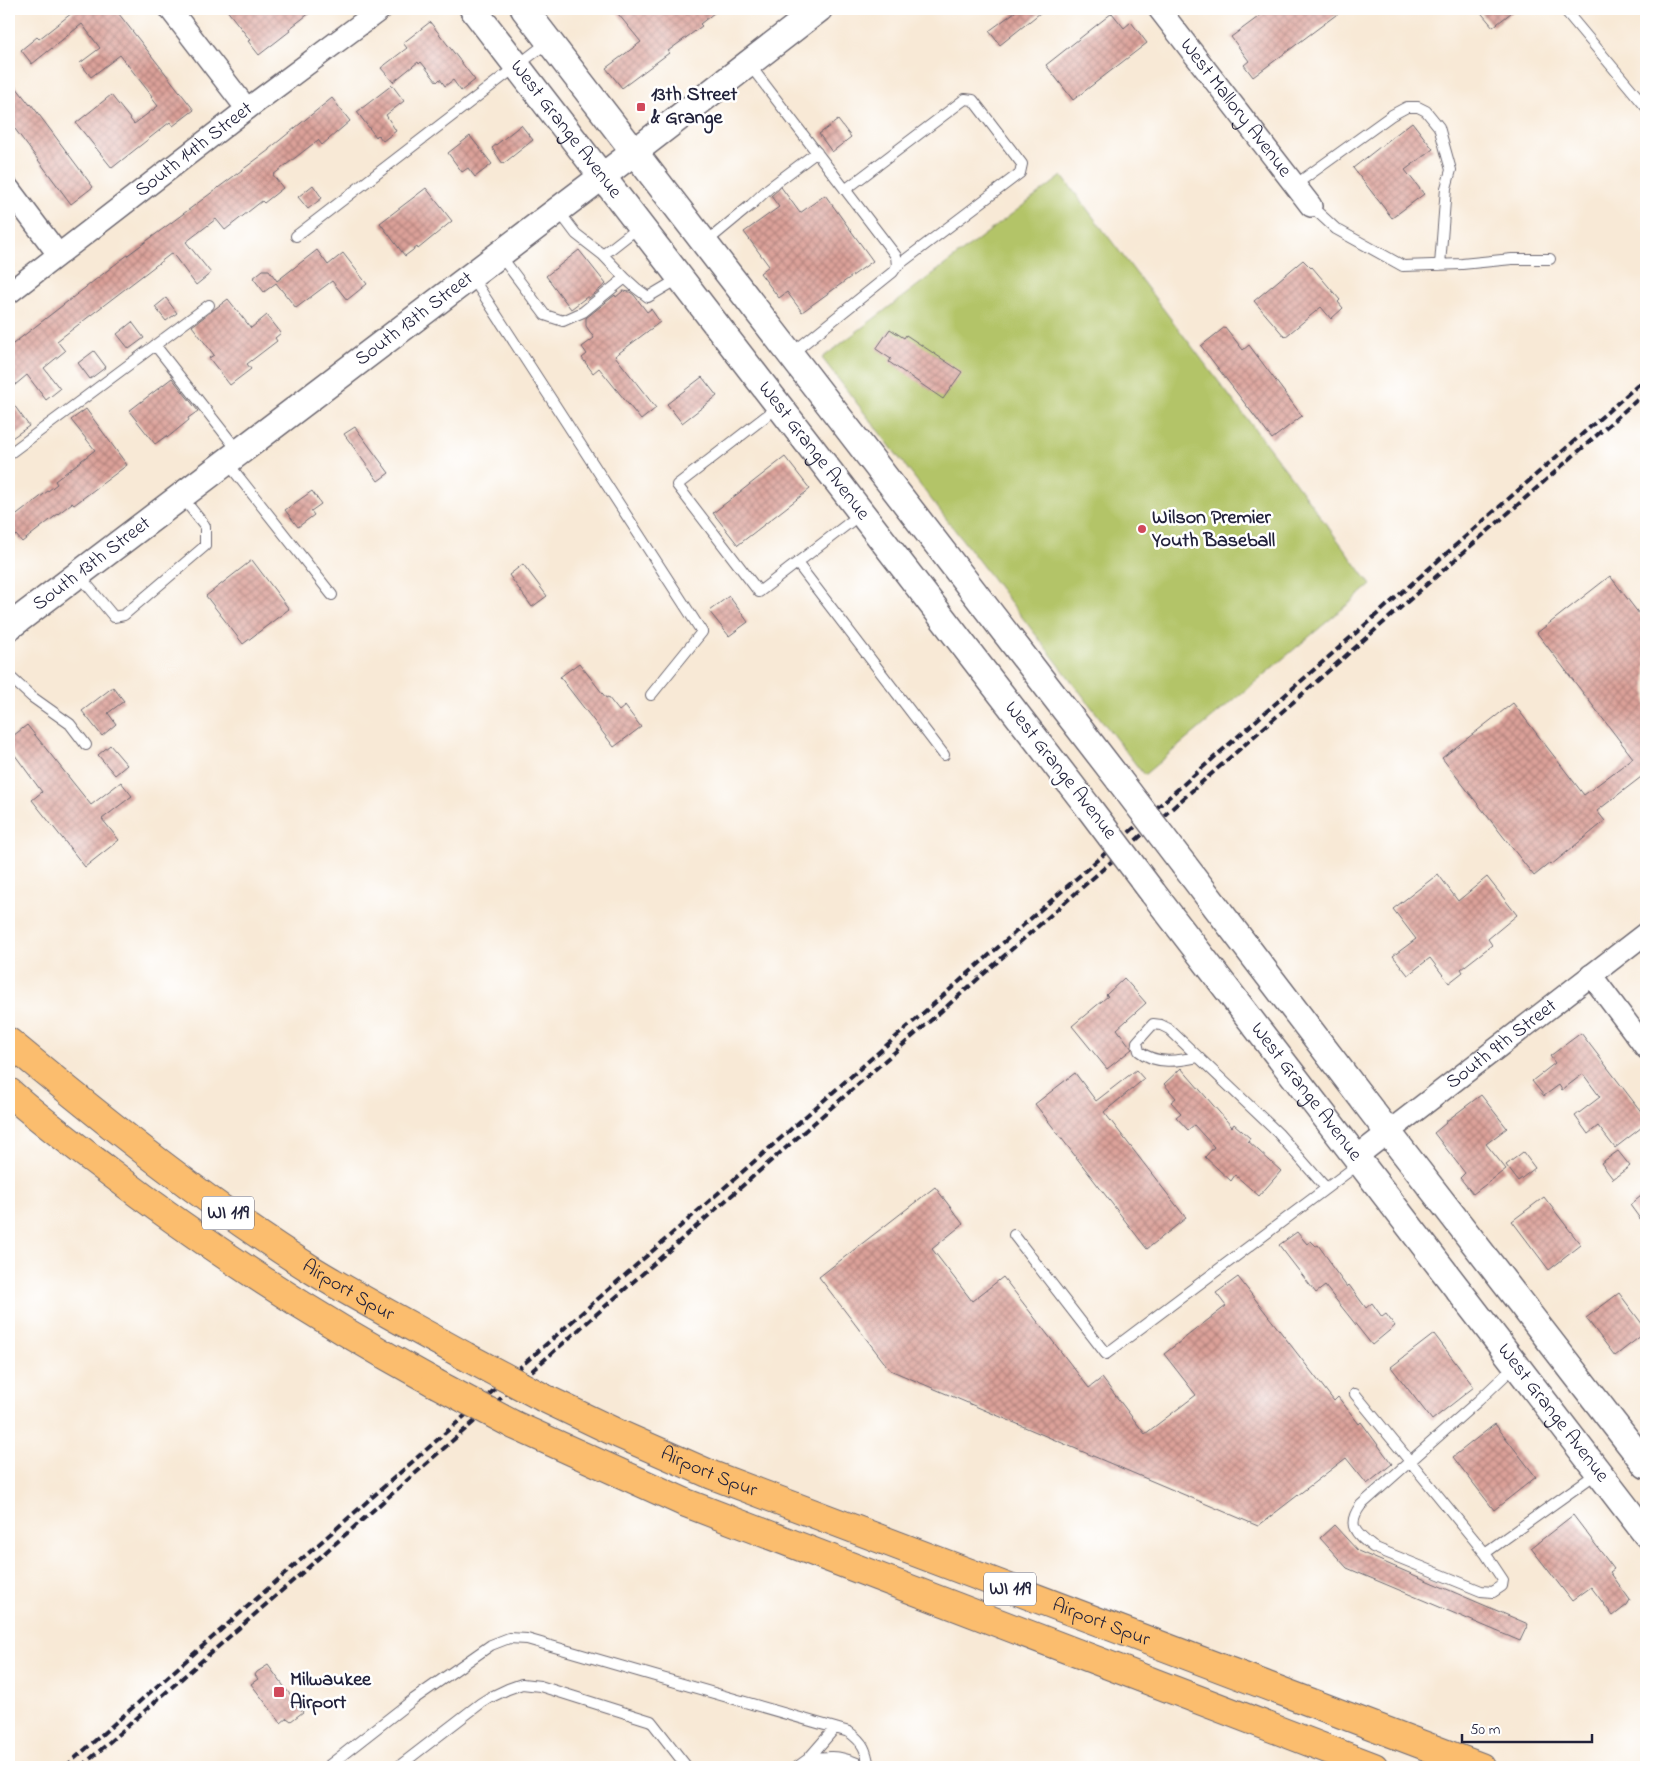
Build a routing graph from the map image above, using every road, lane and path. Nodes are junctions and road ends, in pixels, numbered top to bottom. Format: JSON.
{"nodes":[{"id":1,"x":170,"y":9,"type":"edge"},
{"id":2,"x":382,"y":9,"type":"edge"},
{"id":3,"x":473,"y":9,"type":"edge"},
{"id":4,"x":524,"y":9,"type":"edge"},
{"id":5,"x":819,"y":9,"type":"edge"},
{"id":6,"x":1159,"y":9,"type":"edge"},
{"id":7,"x":1564,"y":9,"type":"edge"},
{"id":8,"x":549,"y":42,"type":"junction"},
{"id":9,"x":749,"y":63,"type":"junction"},
{"id":10,"x":517,"y":65,"type":"junction"},
{"id":11,"x":1646,"y":106,"type":"edge"},
{"id":12,"x":246,"y":109,"type":"junction"},
{"id":13,"x":816,"y":152,"type":"junction"},
{"id":14,"x":633,"y":153,"type":"junction"},
{"id":15,"x":602,"y":176,"type":"junction"},
{"id":16,"x":1295,"y":185,"type":"junction"},
{"id":17,"x":9,"y":189,"type":"edge"},
{"id":18,"x":845,"y":190,"type":"junction"},
{"id":19,"x":1312,"y":206,"type":"joint"},
{"id":20,"x":558,"y":210,"type":"junction"},
{"id":21,"x":640,"y":225,"type":"junction"},
{"id":22,"x":296,"y":236,"type":"dead end"},
{"id":23,"x":704,"y":244,"type":"junction"},
{"id":24,"x":58,"y":254,"type":"junction"},
{"id":25,"x":499,"y":255,"type":"junction"},
{"id":26,"x":603,"y":255,"type":"junction"},
{"id":27,"x":1550,"y":259,"type":"dead end"},
{"id":28,"x":1440,"y":265,"type":"junction"},
{"id":29,"x":897,"y":266,"type":"junction"},
{"id":30,"x":471,"y":276,"type":"junction"},
{"id":31,"x":680,"y":277,"type":"junction"},
{"id":32,"x":625,"y":278,"type":"junction"},
{"id":33,"x":732,"y":280,"type":"junction"},
{"id":34,"x":9,"y":293,"type":"edge"},
{"id":35,"x":209,"y":304,"type":"dead end"},
{"id":36,"x":701,"y":304,"type":"junction"},
{"id":37,"x":155,"y":345,"type":"junction"},
{"id":38,"x":791,"y":354,"type":"junction"},
{"id":39,"x":779,"y":406,"type":"junction"},
{"id":40,"x":9,"y":454,"type":"edge"},
{"id":41,"x":233,"y":457,"type":"junction"},
{"id":42,"x":894,"y":489,"type":"junction"},
{"id":43,"x":181,"y":496,"type":"junction"},
{"id":44,"x":862,"y":513,"type":"junction"},
{"id":45,"x":797,"y":563,"type":"junction"},
{"id":46,"x":79,"y":574,"type":"junction"},
{"id":47,"x":332,"y":595,"type":"dead end"},
{"id":48,"x":9,"y":627,"type":"edge"},
{"id":49,"x":9,"y":676,"type":"edge"},
{"id":50,"x":651,"y":695,"type":"dead end"},
{"id":51,"x":86,"y":745,"type":"dead end"},
{"id":52,"x":944,"y":755,"type":"dead end"},
{"id":53,"x":1646,"y":933,"type":"edge"},
{"id":54,"x":1591,"y":975,"type":"junction"},
{"id":55,"x":9,"y":1042,"type":"edge"},
{"id":56,"x":1646,"y":1048,"type":"edge"},
{"id":57,"x":1198,"y":1057,"type":"junction"},
{"id":58,"x":9,"y":1092,"type":"edge"},
{"id":59,"x":1389,"y":1132,"type":"junction"},
{"id":60,"x":1359,"y":1160,"type":"junction"},
{"id":61,"x":1326,"y":1188,"type":"junction"},
{"id":62,"x":1014,"y":1235,"type":"dead end"},
{"id":63,"x":1516,"y":1365,"type":"junction"},
{"id":64,"x":1355,"y":1394,"type":"dead end"},
{"id":65,"x":1601,"y":1406,"type":"junction"},
{"id":66,"x":1567,"y":1432,"type":"junction"},
{"id":67,"x":1411,"y":1460,"type":"junction"},
{"id":68,"x":1646,"y":1465,"type":"edge"},
{"id":69,"x":1598,"y":1472,"type":"junction"},
{"id":70,"x":1646,"y":1534,"type":"edge"},
{"id":71,"x":1485,"y":1554,"type":"junction"},
{"id":72,"x":835,"y":1728,"type":"junction"},
{"id":73,"x":808,"y":1759,"type":"junction"},
{"id":74,"x":327,"y":1767,"type":"edge"},
{"id":75,"x":398,"y":1767,"type":"edge"},
{"id":76,"x":687,"y":1767,"type":"edge"},
{"id":77,"x":797,"y":1767,"type":"edge"},
{"id":78,"x":868,"y":1767,"type":"edge"},
{"id":79,"x":1374,"y":1767,"type":"edge"},
{"id":80,"x":1482,"y":1767,"type":"edge"}],
"edges":[{"from":1,"to":12,"type":"street"},
{"from":2,"to":12,"type":"street","name":"South 14th Street"},
{"from":3,"to":10,"type":"street","name":"West Grange Avenue"},
{"from":4,"to":8,"type":"street","name":"West Grange Avenue"},
{"from":5,"to":9,"type":"street","name":"South 13th Street"},
{"from":6,"to":16,"type":"street","name":"West Mallory Avenue"},
{"from":7,"to":11,"type":"lane"},
{"from":8,"to":10,"type":"lane"},
{"from":8,"to":14,"type":"street","name":"West Grange Avenue"},
{"from":9,"to":13,"type":"lane"},
{"from":9,"to":14,"type":"street","name":"South 13th Street"},
{"from":10,"to":15,"type":"street","name":"West Grange Avenue"},
{"from":10,"to":22,"type":"lane"},
{"from":12,"to":24,"type":"street","name":"South 14th Street"},
{"from":13,"to":18,"type":"lane"},
{"from":13,"to":23,"type":"lane"},
{"from":14,"to":15,"type":"street","name":"South 13th Street"},
{"from":14,"to":23,"type":"street","name":"West Grange Avenue"},
{"from":15,"to":20,"type":"street","name":"South 13th Street"},
{"from":15,"to":21,"type":"street","name":"West Grange Avenue"},
{"from":16,"to":19,"type":"street","name":"West Mallory Avenue"},
{"from":16,"to":28,"type":"lane"},
{"from":17,"to":24,"type":"street"},
{"from":18,"to":29,"type":"lane"},
{"from":18,"to":29,"type":"lane"},
{"from":19,"to":28,"type":"lane"},
{"from":20,"to":25,"type":"street","name":"South 13th Street"},
{"from":20,"to":26,"type":"lane"},
{"from":21,"to":26,"type":"lane"},
{"from":21,"to":31,"type":"street","name":"West Grange Avenue"},
{"from":23,"to":33,"type":"street","name":"West Grange Avenue"},
{"from":24,"to":34,"type":"street","name":"South 14th Street"},
{"from":25,"to":30,"type":"street","name":"South 13th Street"},
{"from":25,"to":32,"type":"lane"},
{"from":26,"to":32,"type":"lane"},
{"from":27,"to":28,"type":"lane"},
{"from":29,"to":38,"type":"lane"},
{"from":30,"to":41,"type":"street","name":"South 13th Street"},
{"from":30,"to":50,"type":"lane"},
{"from":31,"to":32,"type":"lane"},
{"from":31,"to":36,"type":"street","name":"West Grange Avenue"},
{"from":33,"to":36,"type":"street"},
{"from":33,"to":38,"type":"street","name":"West Grange Avenue"},
{"from":35,"to":37,"type":"lane"},
{"from":36,"to":39,"type":"street","name":"West Grange Avenue"},
{"from":37,"to":40,"type":"lane"},
{"from":37,"to":41,"type":"lane"},
{"from":38,"to":42,"type":"street","name":"West Grange Avenue"},
{"from":39,"to":44,"type":"street","name":"West Grange Avenue"},
{"from":39,"to":45,"type":"lane"},
{"from":41,"to":43,"type":"street","name":"South 13th Street"},
{"from":41,"to":47,"type":"lane"},
{"from":42,"to":44,"type":"street"},
{"from":42,"to":59,"type":"street","name":"West Grange Avenue","bridge":true},
{"from":43,"to":46,"type":"street","name":"South 13th Street"},
{"from":43,"to":46,"type":"lane"},
{"from":44,"to":45,"type":"lane"},
{"from":44,"to":60,"type":"street","name":"West Grange Avenue","bridge":true},
{"from":45,"to":52,"type":"lane"},
{"from":46,"to":48,"type":"street","name":"South 13th Street"},
{"from":49,"to":51,"type":"lane"},
{"from":53,"to":54,"type":"street","name":"South 9th Street"},
{"from":54,"to":56,"type":"street"},
{"from":54,"to":59,"type":"street","name":"South 9th Street"},
{"from":55,"to":80,"type":"highway","name":"Airport Spur","number":"WI 119","bridge":true},
{"from":57,"to":57,"type":"lane"},
{"from":57,"to":61,"type":"lane"},
{"from":58,"to":79,"type":"highway","name":"Airport Spur","number":"WI 119","bridge":true},
{"from":59,"to":60,"type":"street","name":"South 9th Street"},
{"from":59,"to":65,"type":"street","name":"West Grange Avenue"},
{"from":60,"to":61,"type":"lane"},
{"from":60,"to":63,"type":"street","name":"West Grange Avenue"},
{"from":61,"to":62,"type":"lane"},
{"from":63,"to":66,"type":"street","name":"West Grange Avenue"},
{"from":63,"to":67,"type":"lane"},
{"from":64,"to":67,"type":"lane"},
{"from":65,"to":66,"type":"street"},
{"from":65,"to":68,"type":"street","name":"West Grange Avenue"},
{"from":66,"to":69,"type":"street","name":"West Grange Avenue"},
{"from":67,"to":71,"type":"lane"},
{"from":67,"to":71,"type":"lane"},
{"from":69,"to":70,"type":"street","name":"West Grange Avenue"},
{"from":69,"to":71,"type":"lane"},
{"from":72,"to":73,"type":"lane"},
{"from":72,"to":74,"type":"lane"},
{"from":72,"to":78,"type":"lane"},
{"from":73,"to":77,"type":"lane"},
{"from":73,"to":78,"type":"lane"},
{"from":75,"to":76,"type":"lane"}]}
